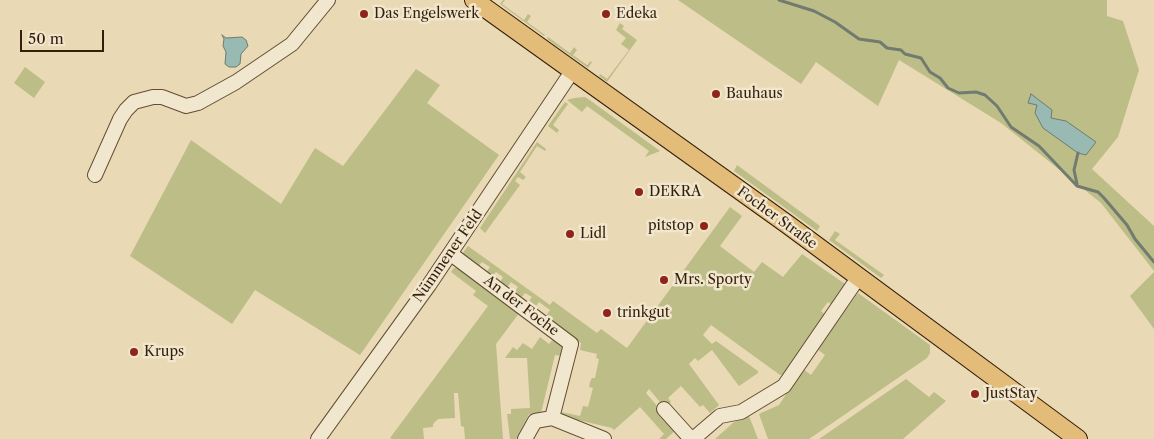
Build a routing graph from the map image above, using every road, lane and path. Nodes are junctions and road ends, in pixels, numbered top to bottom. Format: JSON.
{"nodes":[{"id":1,"x":328,"y":0,"type":"edge"},
{"id":2,"x":474,"y":0,"type":"edge"},
{"id":3,"x":574,"y":70,"type":"junction"},
{"id":4,"x":95,"y":175,"type":"dead end"},
{"id":5,"x":451,"y":254,"type":"junction"},
{"id":6,"x":858,"y":278,"type":"junction"},
{"id":7,"x":664,"y":409,"type":"dead end"},
{"id":8,"x":552,"y":418,"type":"junction"},
{"id":9,"x":318,"y":439,"type":"edge"},
{"id":10,"x":525,"y":439,"type":"edge"},
{"id":11,"x":604,"y":439,"type":"edge"},
{"id":12,"x":692,"y":439,"type":"edge"},
{"id":13,"x":1078,"y":439,"type":"edge"}],
"edges":[{"from":1,"to":4,"type":"street"},
{"from":2,"to":3,"type":"main road","name":"Focher Straße"},
{"from":3,"to":5,"type":"street","name":"Nümmener Feld"},
{"from":3,"to":6,"type":"main road","name":"Focher Straße"},
{"from":5,"to":8,"type":"street","name":"An der Foche"},
{"from":5,"to":9,"type":"street","name":"Nümmener Feld"},
{"from":6,"to":12,"type":"street"},
{"from":6,"to":13,"type":"main road","name":"Focher Straße"},
{"from":7,"to":12,"type":"street"},
{"from":8,"to":10,"type":"street"},
{"from":8,"to":11,"type":"street"}]}
